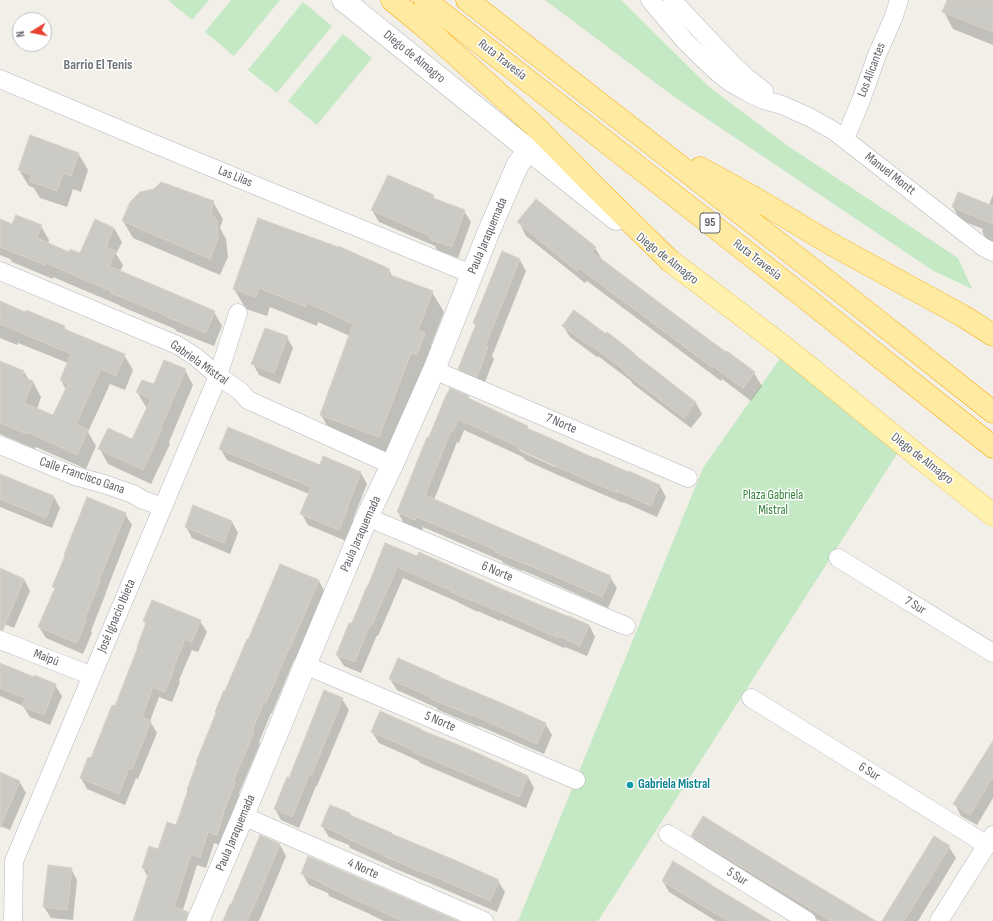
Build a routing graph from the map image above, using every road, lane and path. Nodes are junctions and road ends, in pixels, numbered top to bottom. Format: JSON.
{"nodes":[{"id":1,"x":343,"y":0,"type":"edge"},
{"id":2,"x":392,"y":0,"type":"edge"},
{"id":3,"x":425,"y":0,"type":"edge"},
{"id":4,"x":467,"y":0,"type":"edge"},
{"id":5,"x":650,"y":0,"type":"edge"},
{"id":6,"x":672,"y":0,"type":"edge"},
{"id":7,"x":899,"y":0,"type":"edge"},
{"id":8,"x":0,"y":79,"type":"edge"},
{"id":9,"x":782,"y":105,"type":"junction"},
{"id":10,"x":845,"y":139,"type":"junction"},
{"id":11,"x":648,"y":141,"type":"junction"},
{"id":12,"x":529,"y":150,"type":"junction"},
{"id":13,"x":993,"y":252,"type":"edge"},
{"id":14,"x":669,"y":260,"type":"junction"},
{"id":15,"x":0,"y":271,"type":"edge"},
{"id":16,"x":471,"y":274,"type":"junction"},
{"id":17,"x":238,"y":313,"type":"dead end"},
{"id":18,"x":993,"y":335,"type":"edge"},
{"id":19,"x":434,"y":370,"type":"junction"},
{"id":20,"x":218,"y":376,"type":"junction"},
{"id":21,"x":993,"y":412,"type":"edge"},
{"id":22,"x":0,"y":446,"type":"edge"},
{"id":23,"x":993,"y":447,"type":"edge"},
{"id":24,"x":392,"y":465,"type":"junction"},
{"id":25,"x":688,"y":478,"type":"dead end"},
{"id":26,"x":163,"y":507,"type":"junction"},
{"id":27,"x":993,"y":516,"type":"edge"},
{"id":28,"x":368,"y":517,"type":"junction"},
{"id":29,"x":838,"y":558,"type":"dead end"},
{"id":30,"x":626,"y":626,"type":"dead end"},
{"id":31,"x":0,"y":640,"type":"edge"},
{"id":32,"x":993,"y":653,"type":"edge"},
{"id":33,"x":305,"y":665,"type":"junction"},
{"id":34,"x":92,"y":676,"type":"junction"},
{"id":35,"x":751,"y":698,"type":"dead end"},
{"id":36,"x":576,"y":780,"type":"dead end"},
{"id":37,"x":243,"y":816,"type":"junction"},
{"id":38,"x":668,"y":834,"type":"dead end"},
{"id":39,"x":990,"y":840,"type":"edge"},
{"id":40,"x":7,"y":858,"type":"edge"},
{"id":41,"x":14,"y":921,"type":"edge"},
{"id":42,"x":198,"y":921,"type":"edge"},
{"id":43,"x":484,"y":921,"type":"edge"},
{"id":44,"x":807,"y":921,"type":"edge"},
{"id":45,"x":939,"y":921,"type":"edge"}],
"edges":[{"from":1,"to":12,"type":"street","name":"Diego de Almagro"},
{"from":2,"to":14,"type":"highway"},
{"from":3,"to":23,"type":"highway","name":"Ruta Travesía","number":"95"},
{"from":4,"to":11,"type":"highway","name":"Ruta Travesía","number":"95"},
{"from":5,"to":9,"type":"street","name":"Manuel Montt"},
{"from":6,"to":9,"type":"street","name":"Manuel Montt"},
{"from":7,"to":10,"type":"street","name":"Los Alicantes"},
{"from":8,"to":16,"type":"street","name":"Las Lilas"},
{"from":9,"to":10,"type":"street","name":"Manuel Montt"},
{"from":10,"to":13,"type":"street","name":"Manuel Montt"},
{"from":11,"to":18,"type":"highway"},
{"from":11,"to":21,"type":"highway","name":"Ruta Travesía","number":"95"},
{"from":12,"to":14,"type":"street","name":"Diego de Almagro"},
{"from":12,"to":16,"type":"street","name":"Paula Jaraquemada"},
{"from":14,"to":27,"type":"main road","name":"Diego de Almagro"},
{"from":15,"to":20,"type":"street","name":"Gabriela Mistral"},
{"from":16,"to":19,"type":"street","name":"Paula Jaraquemada"},
{"from":17,"to":20,"type":"street","name":"José Ignacio Ibieta"},
{"from":19,"to":24,"type":"street","name":"Paula Jaraquemada"},
{"from":19,"to":25,"type":"street","name":"7 Norte"},
{"from":20,"to":24,"type":"street","name":"Gabriela Mistral"},
{"from":20,"to":26,"type":"street","name":"José Ignacio Ibieta"},
{"from":22,"to":26,"type":"street","name":"Calle Francisco Gana"},
{"from":24,"to":28,"type":"street","name":"Paula Jaraquemada"},
{"from":26,"to":34,"type":"street","name":"José Ignacio Ibieta"},
{"from":28,"to":30,"type":"street","name":"6 Norte"},
{"from":28,"to":33,"type":"street","name":"Paula Jaraquemada"},
{"from":29,"to":32,"type":"street","name":"7 Sur"},
{"from":31,"to":34,"type":"street","name":"Maipú"},
{"from":33,"to":36,"type":"street","name":"5 Norte"},
{"from":33,"to":37,"type":"street","name":"Paula Jaraquemada"},
{"from":34,"to":40,"type":"street","name":"José Ignacio Ibieta"},
{"from":35,"to":39,"type":"street","name":"6 Sur"},
{"from":37,"to":42,"type":"street","name":"Paula Jaraquemada"},
{"from":37,"to":43,"type":"street","name":"4 Norte"},
{"from":38,"to":44,"type":"street","name":"5 Sur"},
{"from":39,"to":45,"type":"street"},
{"from":40,"to":41,"type":"street","name":"José Ignacio Ibieta"}]}
